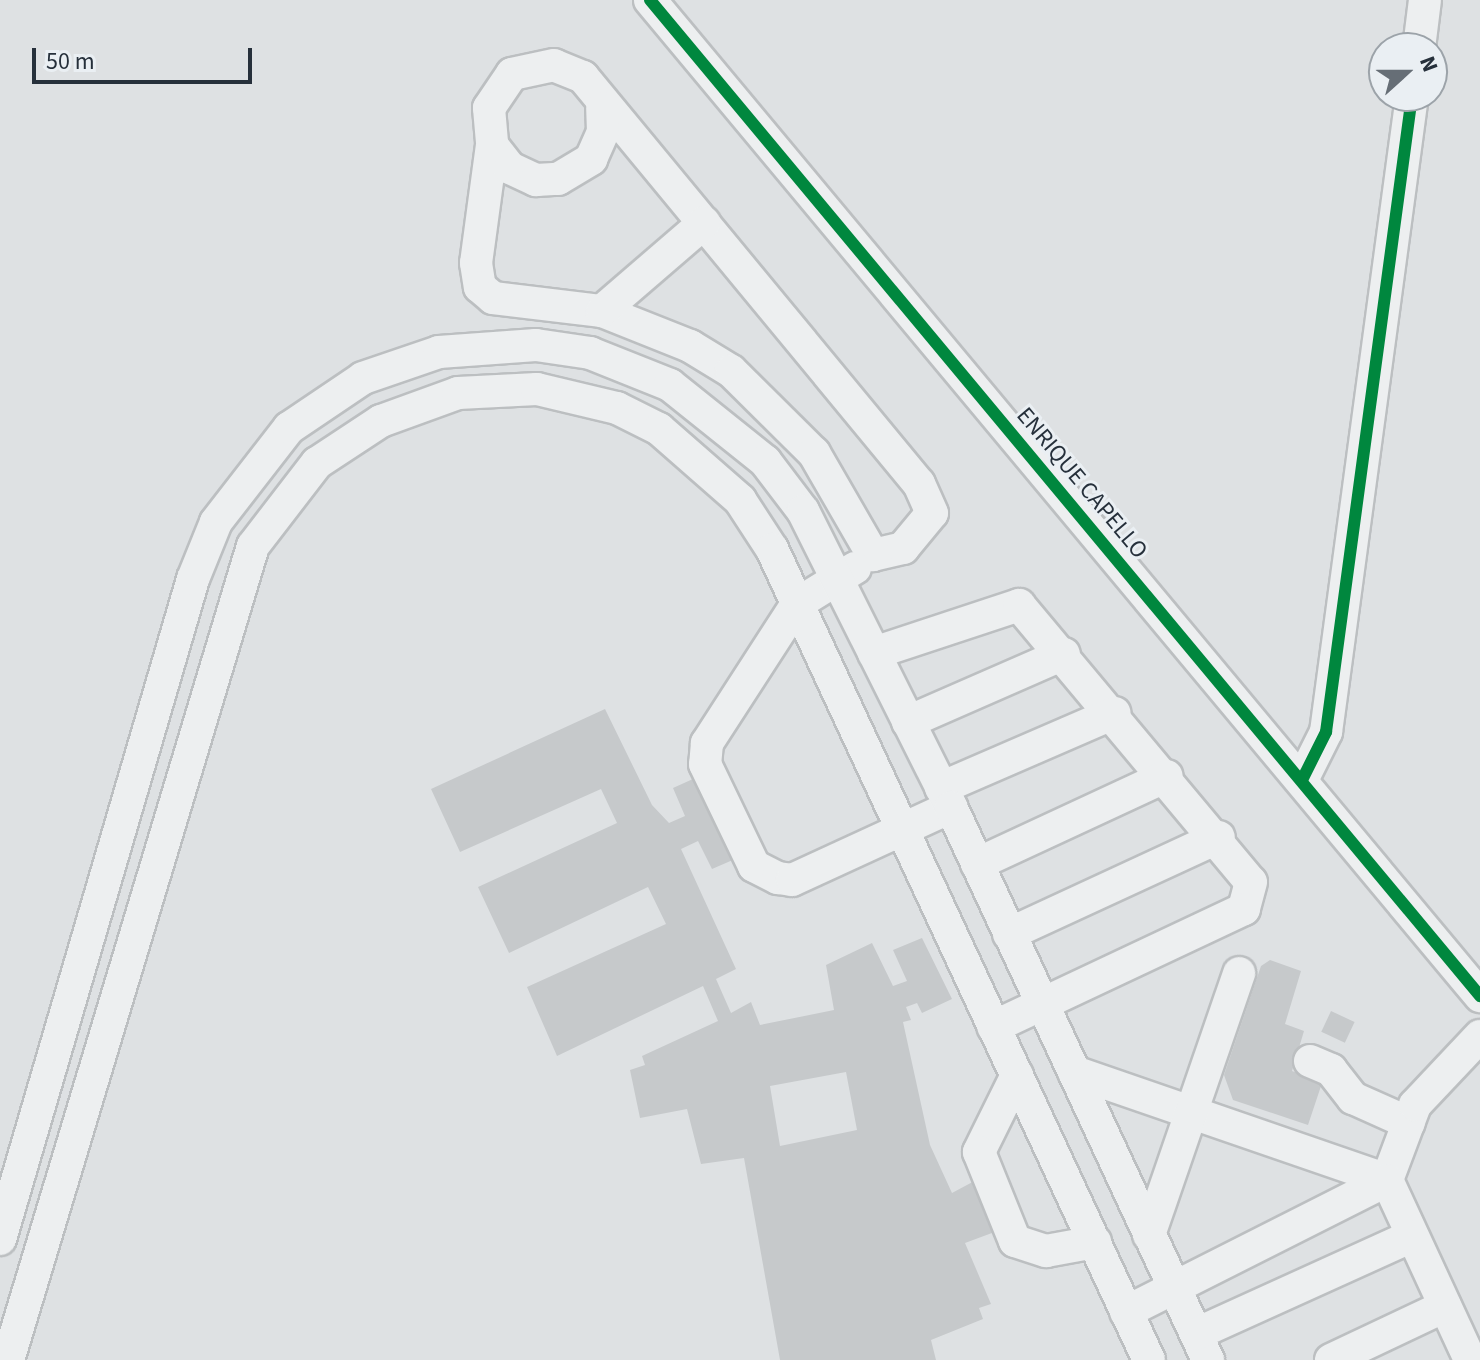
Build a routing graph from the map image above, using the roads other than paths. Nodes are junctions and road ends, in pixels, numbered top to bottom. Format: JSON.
{"nodes":[{"id":1,"x":650,"y":0,"type":"edge"},
{"id":2,"x":1425,"y":0,"type":"edge"},
{"id":3,"x":1421,"y":32,"type":"edge"},
{"id":4,"x":602,"y":108,"type":"junction"},
{"id":5,"x":1410,"y":112,"type":"edge"},
{"id":6,"x":492,"y":145,"type":"junction"},
{"id":7,"x":704,"y":223,"type":"junction"},
{"id":8,"x":602,"y":311,"type":"junction"},
{"id":9,"x":873,"y":555,"type":"junction"},
{"id":10,"x":838,"y":580,"type":"junction"},
{"id":11,"x":797,"y":604,"type":"junction"},
{"id":12,"x":874,"y":653,"type":"junction"},
{"id":13,"x":1064,"y":654,"type":"junction"},
{"id":14,"x":1114,"y":713,"type":"junction"},
{"id":15,"x":908,"y":722,"type":"junction"},
{"id":16,"x":1167,"y":776,"type":"junction"},
{"id":17,"x":1302,"y":780,"type":"junction"},
{"id":18,"x":946,"y":798,"type":"junction"},
{"id":19,"x":904,"y":832,"type":"junction"},
{"id":20,"x":1219,"y":837,"type":"junction"},
{"id":21,"x":977,"y":864,"type":"junction"},
{"id":22,"x":1009,"y":934,"type":"junction"},
{"id":23,"x":1239,"y":973,"type":"dead end"},
{"id":24,"x":1480,"y":996,"type":"edge"},
{"id":25,"x":1045,"y":1006,"type":"junction"},
{"id":26,"x":991,"y":1022,"type":"junction"},
{"id":27,"x":1480,"y":1036,"type":"edge"},
{"id":28,"x":1310,"y":1061,"type":"dead end"},
{"id":29,"x":1074,"y":1072,"type":"junction"},
{"id":30,"x":1017,"y":1075,"type":"junction"},
{"id":31,"x":1190,"y":1110,"type":"junction"},
{"id":32,"x":1409,"y":1123,"type":"junction"},
{"id":33,"x":1387,"y":1180,"type":"junction"},
{"id":34,"x":1132,"y":1197,"type":"junction"},
{"id":35,"x":1090,"y":1232,"type":"junction"},
{"id":36,"x":1149,"y":1235,"type":"junction"},
{"id":37,"x":1412,"y":1236,"type":"junction"},
{"id":38,"x":0,"y":1239,"type":"edge"},
{"id":39,"x":1172,"y":1286,"type":"junction"},
{"id":40,"x":1445,"y":1306,"type":"junction"},
{"id":41,"x":1126,"y":1312,"type":"junction"},
{"id":42,"x":1202,"y":1347,"type":"edge"},
{"id":43,"x":8,"y":1360,"type":"edge"},
{"id":44,"x":1149,"y":1360,"type":"edge"},
{"id":45,"x":1331,"y":1360,"type":"edge"},
{"id":46,"x":1470,"y":1360,"type":"edge"}],
"edges":[{"from":1,"to":17,"type":"street","name":"ENRIQUE CAPELLO"},
{"from":2,"to":3,"type":"street"},
{"from":4,"to":6,"type":"street"},
{"from":4,"to":6,"type":"street"},
{"from":4,"to":7,"type":"street"},
{"from":5,"to":17,"type":"street"},
{"from":6,"to":8,"type":"street"},
{"from":7,"to":8,"type":"street"},
{"from":7,"to":9,"type":"street"},
{"from":8,"to":9,"type":"street"},
{"from":9,"to":10,"type":"street"},
{"from":10,"to":11,"type":"street"},
{"from":10,"to":12,"type":"street"},
{"from":10,"to":38,"type":"street"},
{"from":11,"to":19,"type":"street"},
{"from":11,"to":19,"type":"street"},
{"from":11,"to":43,"type":"street"},
{"from":12,"to":13,"type":"street"},
{"from":12,"to":15,"type":"street"},
{"from":13,"to":14,"type":"street"},
{"from":13,"to":15,"type":"street"},
{"from":14,"to":16,"type":"street"},
{"from":14,"to":18,"type":"street"},
{"from":15,"to":18,"type":"street"},
{"from":16,"to":20,"type":"street"},
{"from":16,"to":21,"type":"street"},
{"from":17,"to":24,"type":"street","name":"ENRIQUE CAPELLO"},
{"from":18,"to":19,"type":"street"},
{"from":18,"to":21,"type":"street"},
{"from":19,"to":26,"type":"street"},
{"from":20,"to":22,"type":"street"},
{"from":20,"to":25,"type":"street"},
{"from":21,"to":22,"type":"street"},
{"from":22,"to":25,"type":"street"},
{"from":23,"to":31,"type":"street"},
{"from":25,"to":26,"type":"street"},
{"from":25,"to":29,"type":"street"},
{"from":26,"to":30,"type":"street"},
{"from":27,"to":32,"type":"street"},
{"from":28,"to":32,"type":"street"},
{"from":29,"to":31,"type":"street"},
{"from":29,"to":34,"type":"street"},
{"from":30,"to":35,"type":"street"},
{"from":30,"to":35,"type":"street"},
{"from":31,"to":33,"type":"street"},
{"from":31,"to":36,"type":"street"},
{"from":32,"to":33,"type":"street"},
{"from":33,"to":37,"type":"street"},
{"from":33,"to":39,"type":"street"},
{"from":34,"to":35,"type":"street"},
{"from":34,"to":36,"type":"street"},
{"from":35,"to":41,"type":"street"},
{"from":36,"to":39,"type":"street"},
{"from":37,"to":40,"type":"street"},
{"from":37,"to":42,"type":"street"},
{"from":39,"to":41,"type":"street"},
{"from":39,"to":42,"type":"street"},
{"from":40,"to":45,"type":"street"},
{"from":40,"to":46,"type":"street"},
{"from":41,"to":44,"type":"street"}]}
